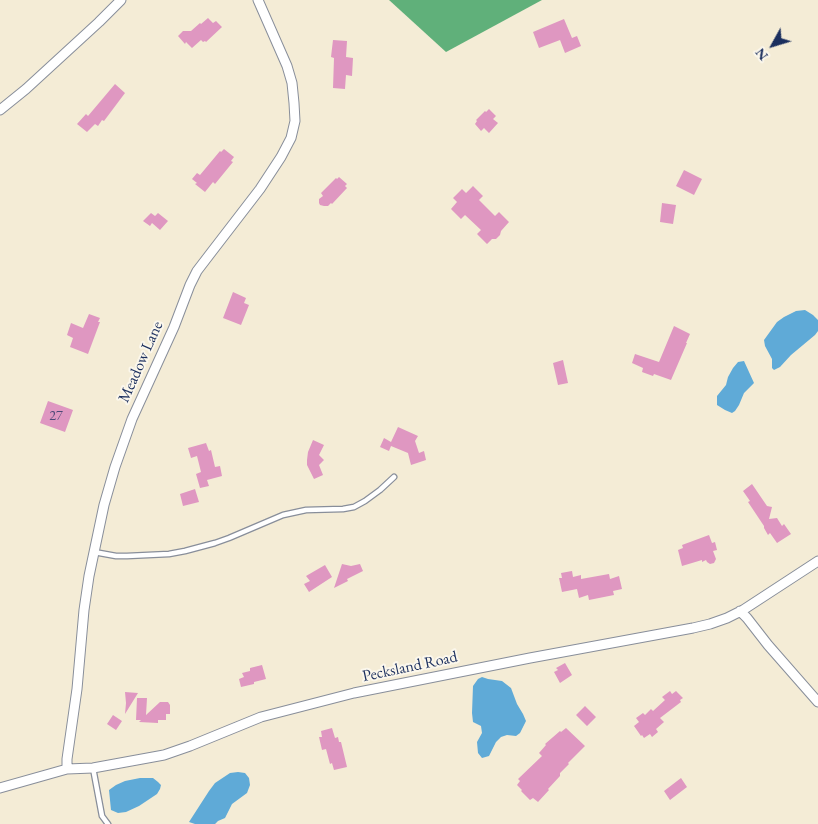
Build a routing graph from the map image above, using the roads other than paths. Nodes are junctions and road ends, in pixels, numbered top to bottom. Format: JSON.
{"nodes":[{"id":1,"x":121,"y":0,"type":"edge"},
{"id":2,"x":258,"y":0,"type":"edge"},
{"id":3,"x":0,"y":110,"type":"edge"},
{"id":4,"x":394,"y":477,"type":"dead end"},
{"id":5,"x":94,"y":552,"type":"junction"},
{"id":6,"x":818,"y":561,"type":"edge"},
{"id":7,"x":740,"y":611,"type":"junction"},
{"id":8,"x":818,"y":702,"type":"edge"},
{"id":9,"x":93,"y":768,"type":"junction"},
{"id":10,"x":67,"y":769,"type":"junction"},
{"id":11,"x":0,"y":788,"type":"edge"},
{"id":12,"x":108,"y":824,"type":"edge"}],
"edges":[{"from":1,"to":3,"type":"street"},
{"from":2,"to":5,"type":"street","name":"Meadow Lane"},
{"from":4,"to":5,"type":"lane"},
{"from":5,"to":10,"type":"street","name":"Meadow Lane"},
{"from":6,"to":7,"type":"street","name":"Pecksland Road"},
{"from":7,"to":8,"type":"street"},
{"from":7,"to":9,"type":"street","name":"Pecksland Road"},
{"from":9,"to":10,"type":"street","name":"Pecksland Road"},
{"from":9,"to":12,"type":"lane"},
{"from":10,"to":11,"type":"street","name":"Pecksland Road"}]}
